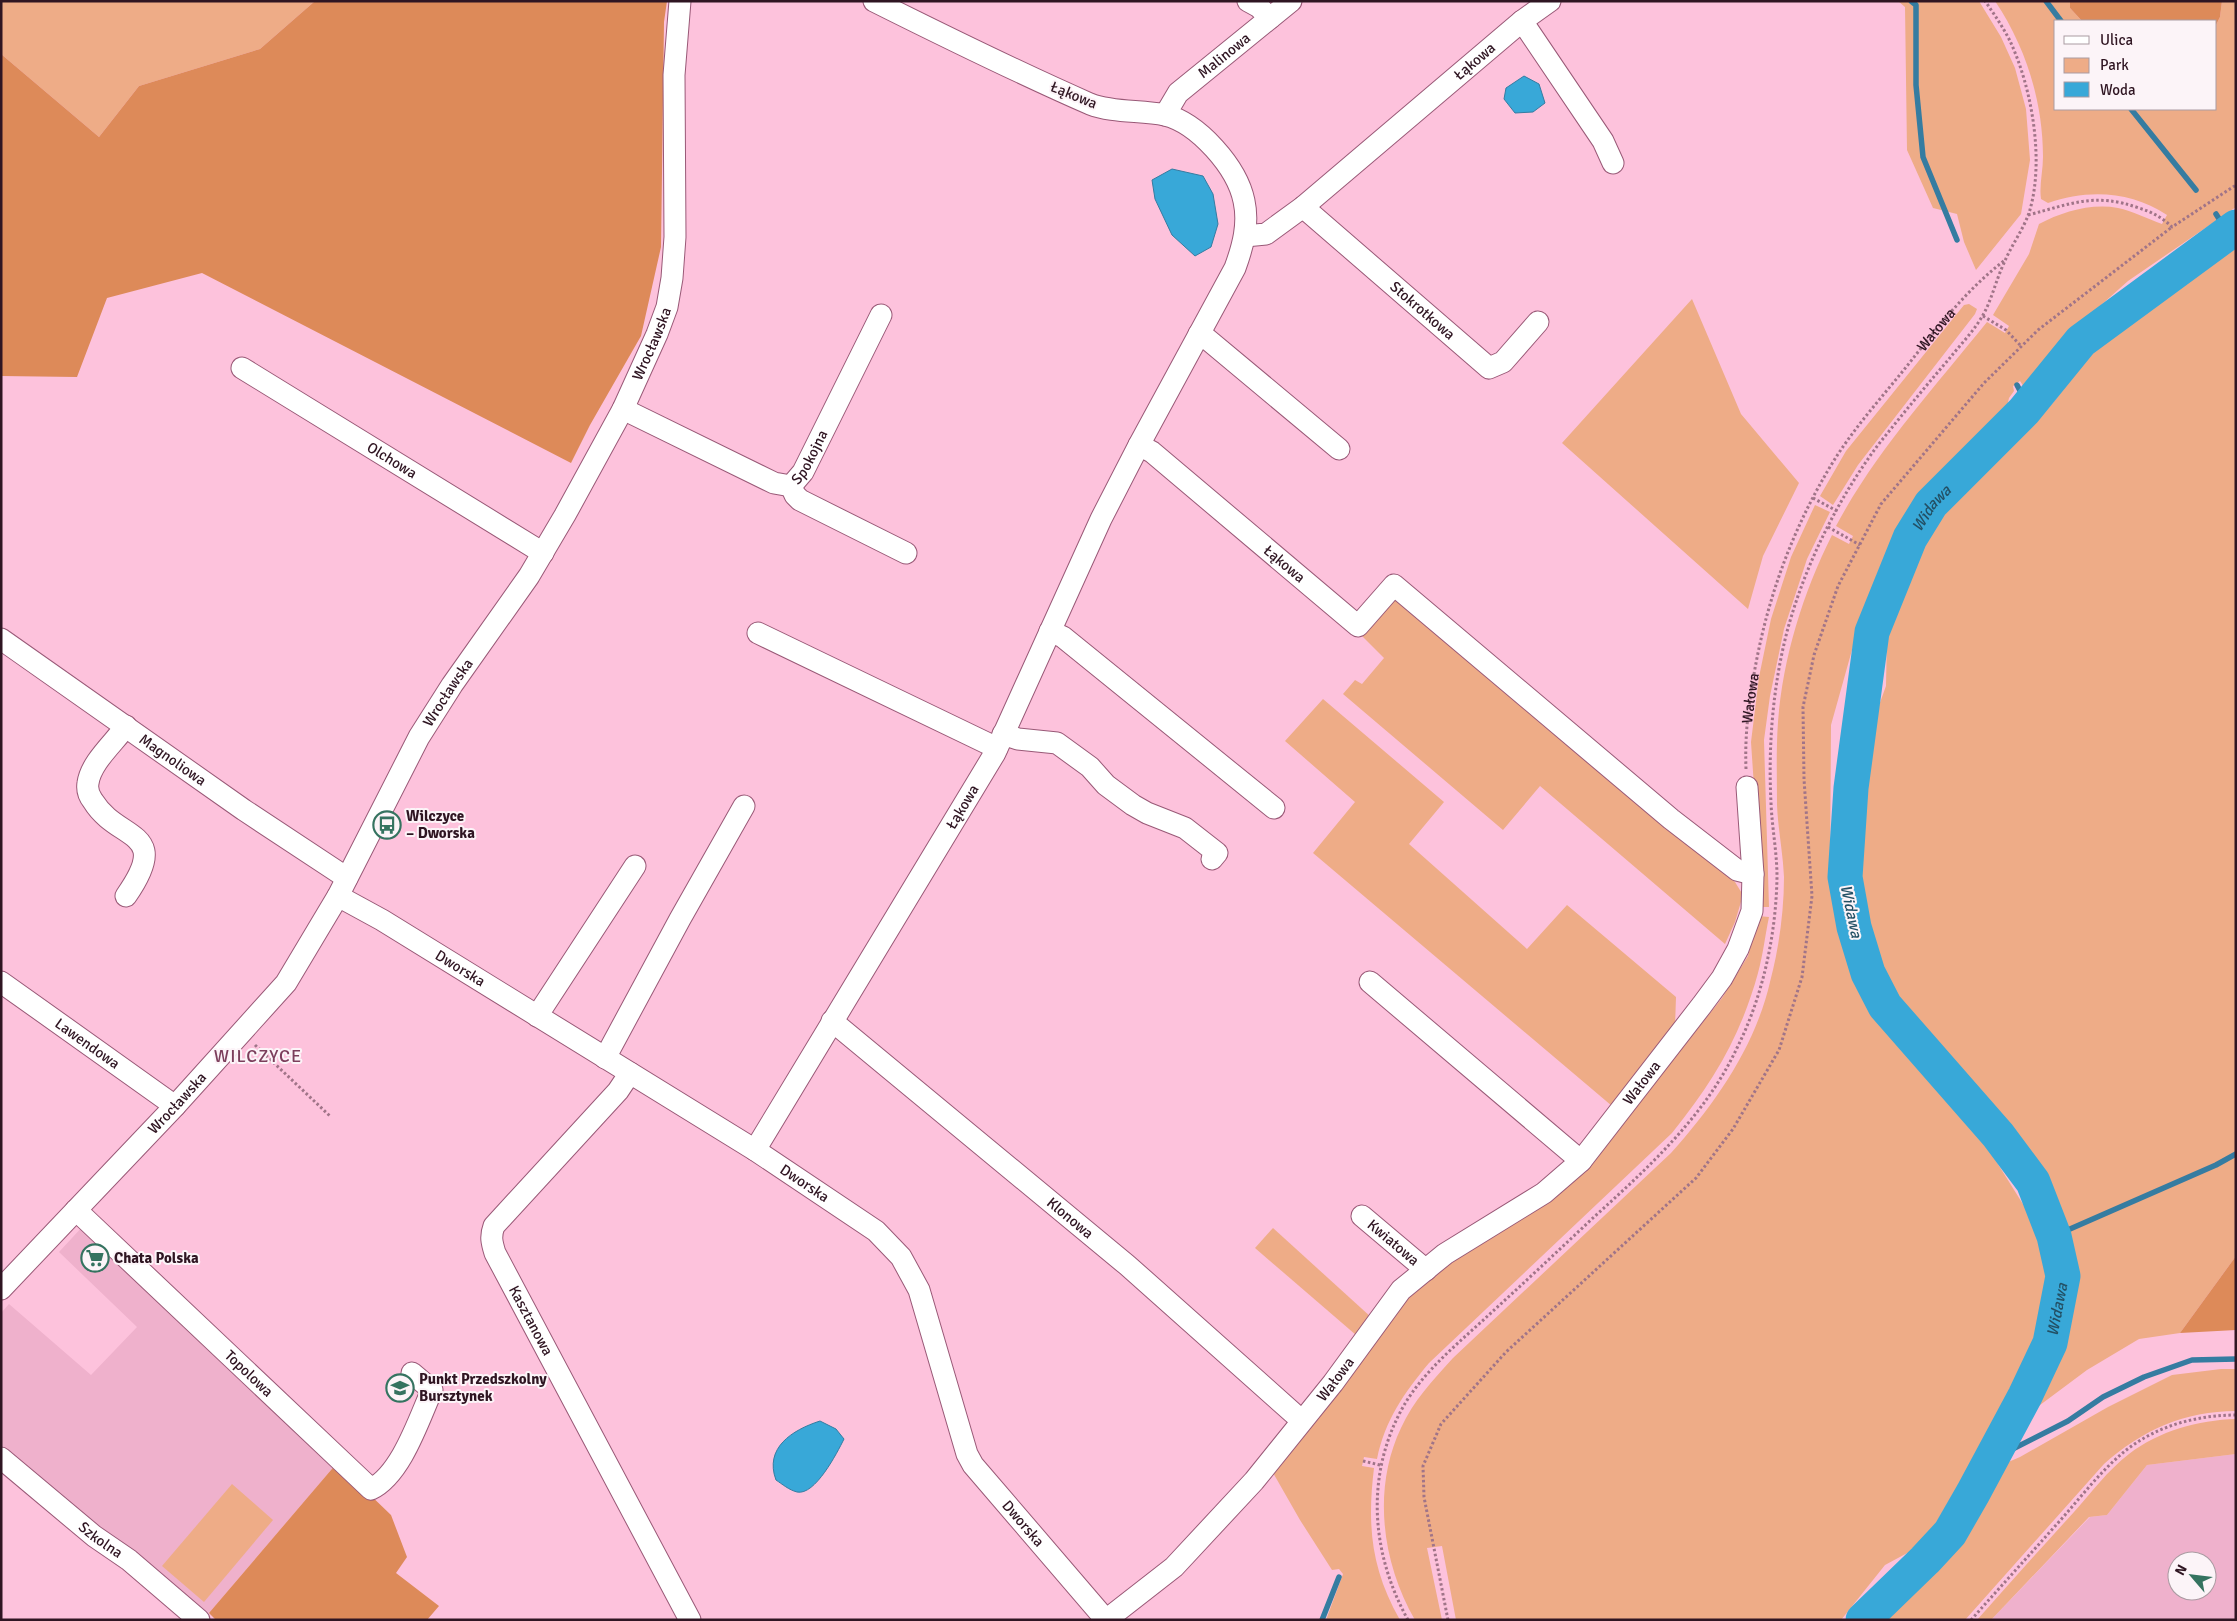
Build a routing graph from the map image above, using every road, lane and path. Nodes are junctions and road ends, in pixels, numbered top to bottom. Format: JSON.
{"nodes":[{"id":1,"x":680,"y":1,"type":"edge"},
{"id":2,"x":874,"y":1,"type":"edge"},
{"id":3,"x":1248,"y":1,"type":"edge"},
{"id":4,"x":1291,"y":1,"type":"edge"},
{"id":5,"x":1545,"y":4,"type":"edge"},
{"id":6,"x":1270,"y":18,"type":"junction"},
{"id":7,"x":1522,"y":21,"type":"junction"},
{"id":8,"x":1164,"y":115,"type":"junction"},
{"id":9,"x":1613,"y":163,"type":"dead end"},
{"id":10,"x":2236,"y":185,"type":"edge"},
{"id":11,"x":1303,"y":207,"type":"junction"},
{"id":12,"x":2028,"y":215,"type":"dead end"},
{"id":13,"x":1245,"y":236,"type":"junction"},
{"id":14,"x":2005,"y":260,"type":"dead end"},
{"id":15,"x":881,"y":315,"type":"dead end"},
{"id":16,"x":1982,"y":316,"type":"dead end"},
{"id":17,"x":1538,"y":322,"type":"dead end"},
{"id":18,"x":1199,"y":334,"type":"junction"},
{"id":19,"x":2021,"y":346,"type":"dead end"},
{"id":20,"x":242,"y":368,"type":"dead end"},
{"id":21,"x":623,"y":409,"type":"junction"},
{"id":22,"x":1139,"y":445,"type":"junction"},
{"id":23,"x":1339,"y":449,"type":"dead end"},
{"id":24,"x":791,"y":486,"type":"junction"},
{"id":25,"x":1813,"y":498,"type":"junction"},
{"id":26,"x":1837,"y":511,"type":"dead end"},
{"id":27,"x":1828,"y":527,"type":"dead end"},
{"id":28,"x":1860,"y":545,"type":"dead end"},
{"id":29,"x":542,"y":553,"type":"junction"},
{"id":30,"x":906,"y":553,"type":"dead end"},
{"id":31,"x":1050,"y":631,"type":"junction"},
{"id":32,"x":758,"y":633,"type":"dead end"},
{"id":33,"x":1,"y":638,"type":"edge"},
{"id":34,"x":126,"y":726,"type":"junction"},
{"id":35,"x":1000,"y":741,"type":"junction"},
{"id":36,"x":1747,"y":787,"type":"joint"},
{"id":37,"x":744,"y":806,"type":"dead end"},
{"id":38,"x":1274,"y":808,"type":"dead end"},
{"id":39,"x":1212,"y":859,"type":"dead end"},
{"id":40,"x":635,"y":866,"type":"dead end"},
{"id":41,"x":1753,"y":874,"type":"junction"},
{"id":42,"x":343,"y":887,"type":"junction"},
{"id":43,"x":126,"y":896,"type":"dead end"},
{"id":44,"x":1,"y":982,"type":"edge"},
{"id":45,"x":1370,"y":982,"type":"dead end"},
{"id":46,"x":537,"y":1016,"type":"junction"},
{"id":47,"x":832,"y":1021,"type":"junction"},
{"id":48,"x":242,"y":1033,"type":"junction"},
{"id":49,"x":605,"y":1058,"type":"junction"},
{"id":50,"x":630,"y":1073,"type":"junction"},
{"id":51,"x":175,"y":1106,"type":"junction"},
{"id":52,"x":331,"y":1117,"type":"dead end"},
{"id":53,"x":755,"y":1150,"type":"junction"},
{"id":54,"x":1581,"y":1161,"type":"junction"},
{"id":55,"x":76,"y":1210,"type":"junction"},
{"id":56,"x":1362,"y":1216,"type":"dead end"},
{"id":57,"x":1426,"y":1270,"type":"junction"},
{"id":58,"x":1,"y":1289,"type":"edge"},
{"id":59,"x":412,"y":1373,"type":"dead end"},
{"id":60,"x":2236,"y":1415,"type":"edge"},
{"id":61,"x":1302,"y":1420,"type":"junction"},
{"id":62,"x":1,"y":1458,"type":"edge"},
{"id":63,"x":1363,"y":1461,"type":"dead end"},
{"id":64,"x":1380,"y":1465,"type":"dead end"},
{"id":65,"x":1434,"y":1550,"type":"dead end"},
{"id":66,"x":199,"y":1620,"type":"edge"},
{"id":67,"x":690,"y":1620,"type":"edge"},
{"id":68,"x":1106,"y":1620,"type":"edge"},
{"id":69,"x":1448,"y":1620,"type":"edge"},
{"id":70,"x":1971,"y":1620,"type":"edge"}],
"edges":[{"from":1,"to":21,"type":"street","name":"Wrocławska"},
{"from":2,"to":8,"type":"street","name":"Łąkowa"},
{"from":3,"to":6,"type":"street"},
{"from":4,"to":6,"type":"street","name":"Malinowa"},
{"from":5,"to":7,"type":"street","name":"Łąkowa"},
{"from":6,"to":8,"type":"street","name":"Malinowa"},
{"from":7,"to":9,"type":"street"},
{"from":7,"to":11,"type":"street","name":"Łąkowa"},
{"from":8,"to":13,"type":"street","name":"Łąkowa"},
{"from":10,"to":12,"type":"path"},
{"from":11,"to":13,"type":"street","name":"Łąkowa"},
{"from":11,"to":17,"type":"street","name":"Stokrotkowa"},
{"from":13,"to":18,"type":"street","name":"Łąkowa"},
{"from":14,"to":25,"type":"path","name":"Wałowa"},
{"from":15,"to":24,"type":"street","name":"Spokojna"},
{"from":16,"to":19,"type":"path"},
{"from":18,"to":22,"type":"street","name":"Łąkowa"},
{"from":18,"to":23,"type":"street"},
{"from":20,"to":29,"type":"street","name":"Olchowa"},
{"from":21,"to":24,"type":"street","name":"Spokojna"},
{"from":21,"to":29,"type":"street","name":"Wrocławska"},
{"from":22,"to":31,"type":"street","name":"Łąkowa"},
{"from":22,"to":41,"type":"street","name":"Łąkowa"},
{"from":24,"to":30,"type":"street"},
{"from":25,"to":26,"type":"path"},
{"from":25,"to":36,"type":"path","name":"Wałowa"},
{"from":27,"to":28,"type":"path"},
{"from":29,"to":42,"type":"street","name":"Wrocławska"},
{"from":31,"to":35,"type":"street","name":"Łąkowa"},
{"from":31,"to":38,"type":"street"},
{"from":32,"to":35,"type":"street"},
{"from":33,"to":34,"type":"street","name":"Magnoliowa"},
{"from":34,"to":42,"type":"street","name":"Magnoliowa"},
{"from":34,"to":43,"type":"street"},
{"from":35,"to":39,"type":"street"},
{"from":35,"to":47,"type":"street","name":"Łąkowa"},
{"from":36,"to":41,"type":"street","name":"Wałowa"},
{"from":37,"to":49,"type":"street"},
{"from":40,"to":46,"type":"street"},
{"from":41,"to":54,"type":"street","name":"Wałowa"},
{"from":42,"to":46,"type":"street","name":"Dworska"},
{"from":42,"to":48,"type":"street","name":"Wrocławska"},
{"from":44,"to":51,"type":"street","name":"Lawendowa"},
{"from":45,"to":54,"type":"street"},
{"from":46,"to":49,"type":"street","name":"Dworska"},
{"from":47,"to":53,"type":"street","name":"Łąkowa"},
{"from":47,"to":61,"type":"street","name":"Klonowa"},
{"from":48,"to":51,"type":"street","name":"Wrocławska"},
{"from":48,"to":52,"type":"path"},
{"from":49,"to":50,"type":"street","name":"Dworska"},
{"from":50,"to":53,"type":"street","name":"Dworska"},
{"from":50,"to":67,"type":"street","name":"Kasztanowa"},
{"from":51,"to":55,"type":"street","name":"Wrocławska"},
{"from":53,"to":68,"type":"street","name":"Dworska"},
{"from":54,"to":57,"type":"street","name":"Wałowa"},
{"from":55,"to":58,"type":"street","name":"Wrocławska"},
{"from":55,"to":59,"type":"street","name":"Topolowa"},
{"from":56,"to":57,"type":"street","name":"Kwiatowa"},
{"from":57,"to":61,"type":"street","name":"Wałowa"},
{"from":60,"to":70,"type":"path"},
{"from":61,"to":68,"type":"street","name":"Wałowa"},
{"from":62,"to":66,"type":"street","name":"Szkolna"},
{"from":63,"to":64,"type":"path"},
{"from":65,"to":69,"type":"path"}]}
